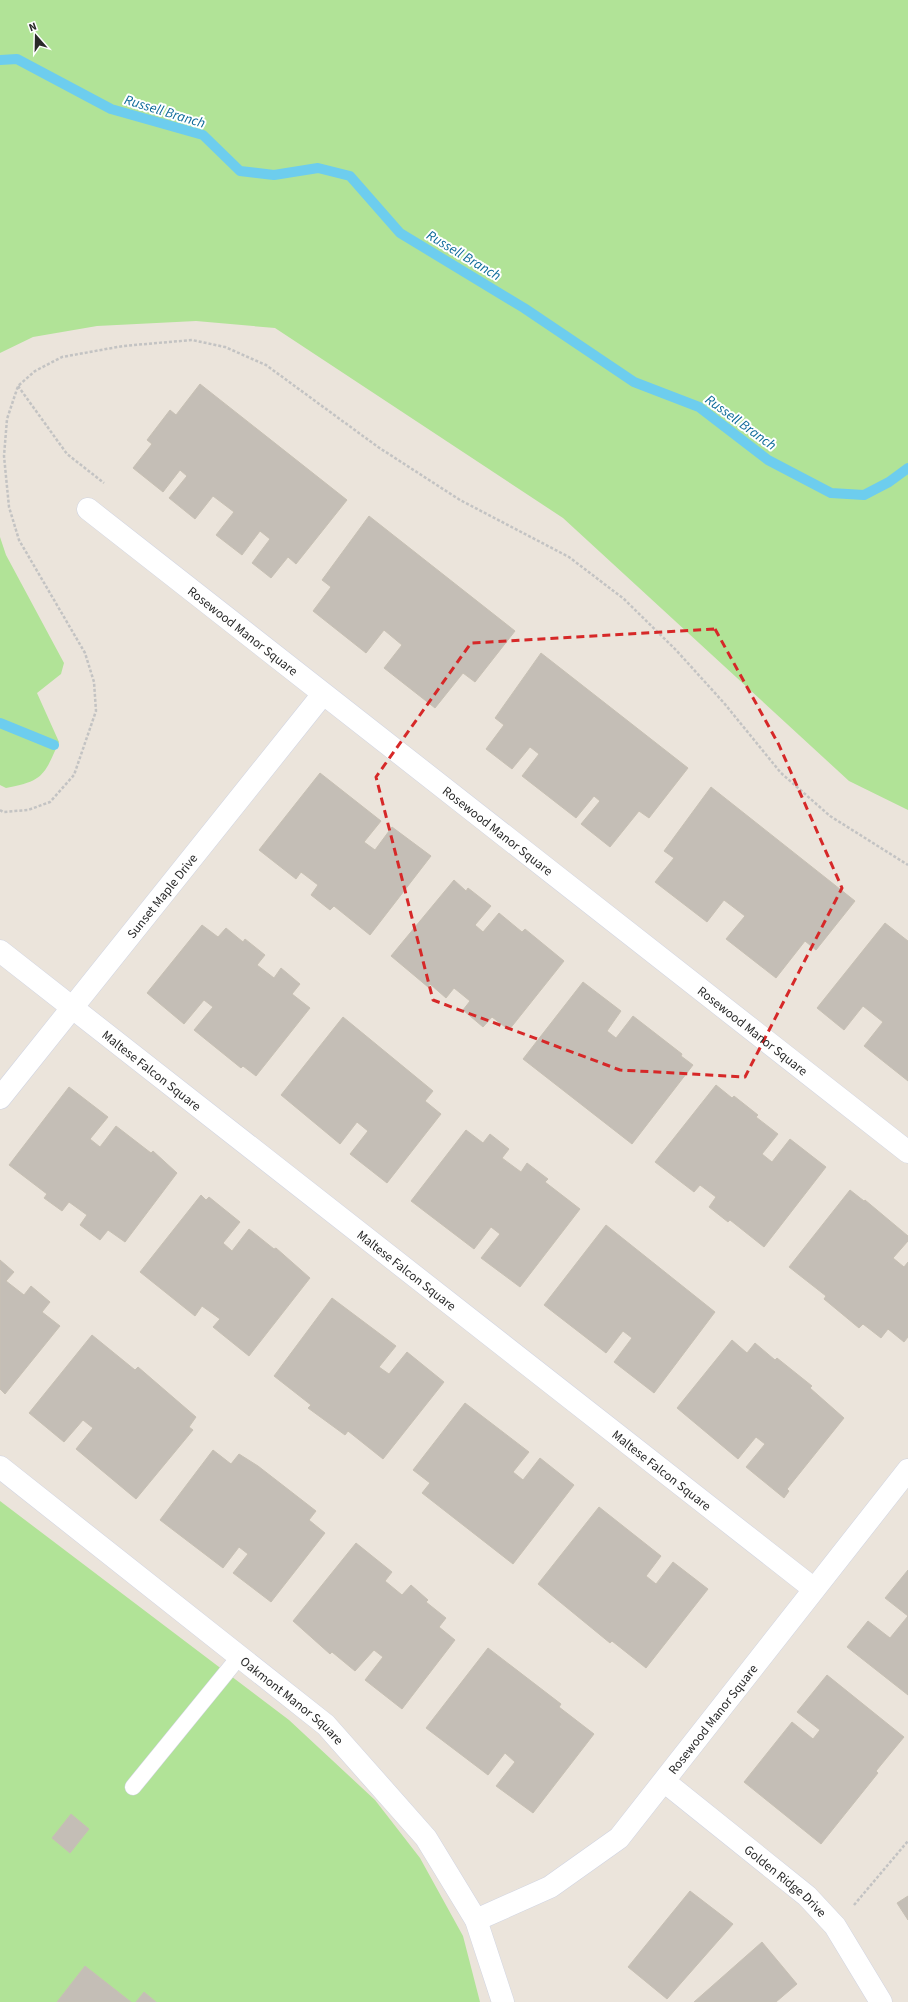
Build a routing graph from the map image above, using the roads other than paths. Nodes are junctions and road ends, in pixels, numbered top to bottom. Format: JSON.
{"nodes":[{"id":1,"x":88,"y":509,"type":"dead end"},
{"id":2,"x":324,"y":694,"type":"junction"},
{"id":3,"x":0,"y":951,"type":"edge"},
{"id":4,"x":71,"y":1007,"type":"junction"},
{"id":5,"x":0,"y":1098,"type":"edge"},
{"id":6,"x":908,"y":1152,"type":"edge"},
{"id":7,"x":0,"y":1467,"type":"edge"},
{"id":8,"x":908,"y":1470,"type":"edge"},
{"id":9,"x":814,"y":1589,"type":"junction"},
{"id":10,"x":239,"y":1657,"type":"junction"},
{"id":11,"x":665,"y":1782,"type":"junction"},
{"id":12,"x":133,"y":1787,"type":"dead end"},
{"id":13,"x":476,"y":1920,"type":"junction"},
{"id":14,"x":503,"y":2002,"type":"edge"},
{"id":15,"x":881,"y":2002,"type":"edge"}],
"edges":[{"from":1,"to":2,"type":"street","name":"Rosewood Manor Square"},
{"from":2,"to":4,"type":"street","name":"Sunset Maple Drive"},
{"from":2,"to":6,"type":"street","name":"Rosewood Manor Square"},
{"from":3,"to":4,"type":"street","name":"Maltese Falcon Square"},
{"from":4,"to":5,"type":"street","name":"Sunset Maple Drive"},
{"from":4,"to":9,"type":"street","name":"Maltese Falcon Square"},
{"from":7,"to":10,"type":"street","name":"Oakmont Manor Square"},
{"from":8,"to":9,"type":"street","name":"Rosewood Manor Square"},
{"from":9,"to":11,"type":"street","name":"Rosewood Manor Square"},
{"from":10,"to":12,"type":"lane"},
{"from":10,"to":13,"type":"street","name":"Oakmont Manor Square"},
{"from":11,"to":13,"type":"street","name":"Rosewood Manor Square"},
{"from":11,"to":15,"type":"street","name":"Golden Ridge Drive"},
{"from":13,"to":14,"type":"street","name":"Oakmont Manor Square"}]}
